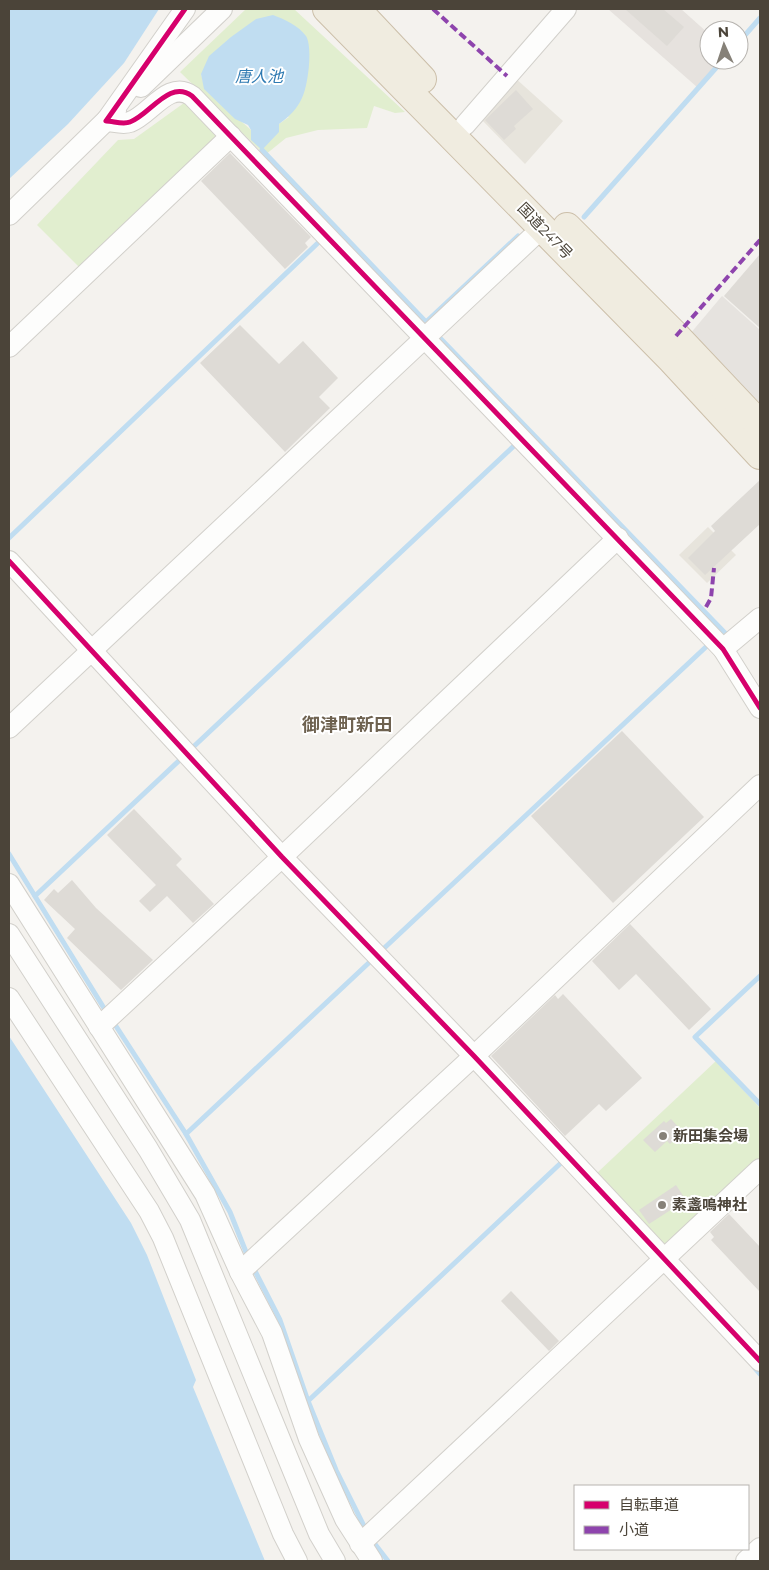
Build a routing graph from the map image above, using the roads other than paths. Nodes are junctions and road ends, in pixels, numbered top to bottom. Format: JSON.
{"nodes":[{"id":1,"x":185,"y":9,"type":"edge"},
{"id":2,"x":222,"y":9,"type":"edge"},
{"id":3,"x":327,"y":9,"type":"edge"},
{"id":4,"x":356,"y":9,"type":"edge"},
{"id":5,"x":566,"y":9,"type":"edge"},
{"id":6,"x":106,"y":120,"type":"junction"},
{"id":7,"x":465,"y":125,"type":"junction"},
{"id":8,"x":231,"y":136,"type":"junction"},
{"id":9,"x":9,"y":215,"type":"edge"},
{"id":10,"x":542,"y":228,"type":"junction"},
{"id":11,"x":424,"y":338,"type":"junction"},
{"id":12,"x":9,"y":348,"type":"edge"},
{"id":13,"x":760,"y":425,"type":"edge"},
{"id":14,"x":760,"y":455,"type":"edge"},
{"id":15,"x":618,"y":538,"type":"junction"},
{"id":16,"x":9,"y":560,"type":"edge"},
{"id":17,"x":760,"y":618,"type":"edge"},
{"id":18,"x":723,"y":649,"type":"junction"},
{"id":19,"x":94,"y":651,"type":"junction"},
{"id":20,"x":760,"y":708,"type":"edge"},
{"id":21,"x":9,"y":728,"type":"edge"},
{"id":22,"x":760,"y":785,"type":"edge"},
{"id":23,"x":282,"y":857,"type":"junction"},
{"id":24,"x":9,"y":884,"type":"edge"},
{"id":25,"x":9,"y":934,"type":"edge"},
{"id":26,"x":9,"y":998,"type":"edge"},
{"id":27,"x":99,"y":1027,"type":"junction"},
{"id":28,"x":474,"y":1056,"type":"junction"},
{"id":29,"x":760,"y":1169,"type":"edge"},
{"id":30,"x":664,"y":1259,"type":"junction"},
{"id":31,"x":240,"y":1272,"type":"junction"},
{"id":32,"x":760,"y":1361,"type":"edge"},
{"id":33,"x":360,"y":1544,"type":"junction"},
{"id":34,"x":760,"y":1548,"type":"edge"},
{"id":35,"x":296,"y":1561,"type":"edge"},
{"id":36,"x":335,"y":1561,"type":"edge"},
{"id":37,"x":372,"y":1561,"type":"edge"},
{"id":38,"x":746,"y":1561,"type":"edge"}],
"edges":[{"from":1,"to":6,"type":"street"},
{"from":2,"to":6,"type":"street"},
{"from":3,"to":10,"type":"highway","name":"国道247号"},
{"from":4,"to":7,"type":"highway","name":"国道247号"},
{"from":5,"to":7,"type":"street"},
{"from":6,"to":8,"type":"street"},
{"from":6,"to":9,"type":"street"},
{"from":7,"to":13,"type":"highway","name":"国道247号"},
{"from":8,"to":11,"type":"street"},
{"from":8,"to":12,"type":"street"},
{"from":10,"to":11,"type":"street"},
{"from":10,"to":14,"type":"highway","name":"国道247号"},
{"from":11,"to":15,"type":"street"},
{"from":11,"to":19,"type":"street"},
{"from":15,"to":18,"type":"street"},
{"from":15,"to":23,"type":"street"},
{"from":16,"to":19,"type":"street"},
{"from":17,"to":18,"type":"street"},
{"from":18,"to":20,"type":"street"},
{"from":19,"to":21,"type":"street"},
{"from":19,"to":23,"type":"street"},
{"from":22,"to":28,"type":"street"},
{"from":23,"to":27,"type":"street"},
{"from":23,"to":28,"type":"street"},
{"from":24,"to":27,"type":"street"},
{"from":25,"to":36,"type":"street"},
{"from":26,"to":35,"type":"street"},
{"from":27,"to":31,"type":"street"},
{"from":28,"to":30,"type":"street"},
{"from":28,"to":31,"type":"street"},
{"from":29,"to":30,"type":"street"},
{"from":30,"to":32,"type":"street"},
{"from":30,"to":33,"type":"street"},
{"from":31,"to":33,"type":"street"},
{"from":33,"to":37,"type":"street"},
{"from":34,"to":38,"type":"street"}]}
